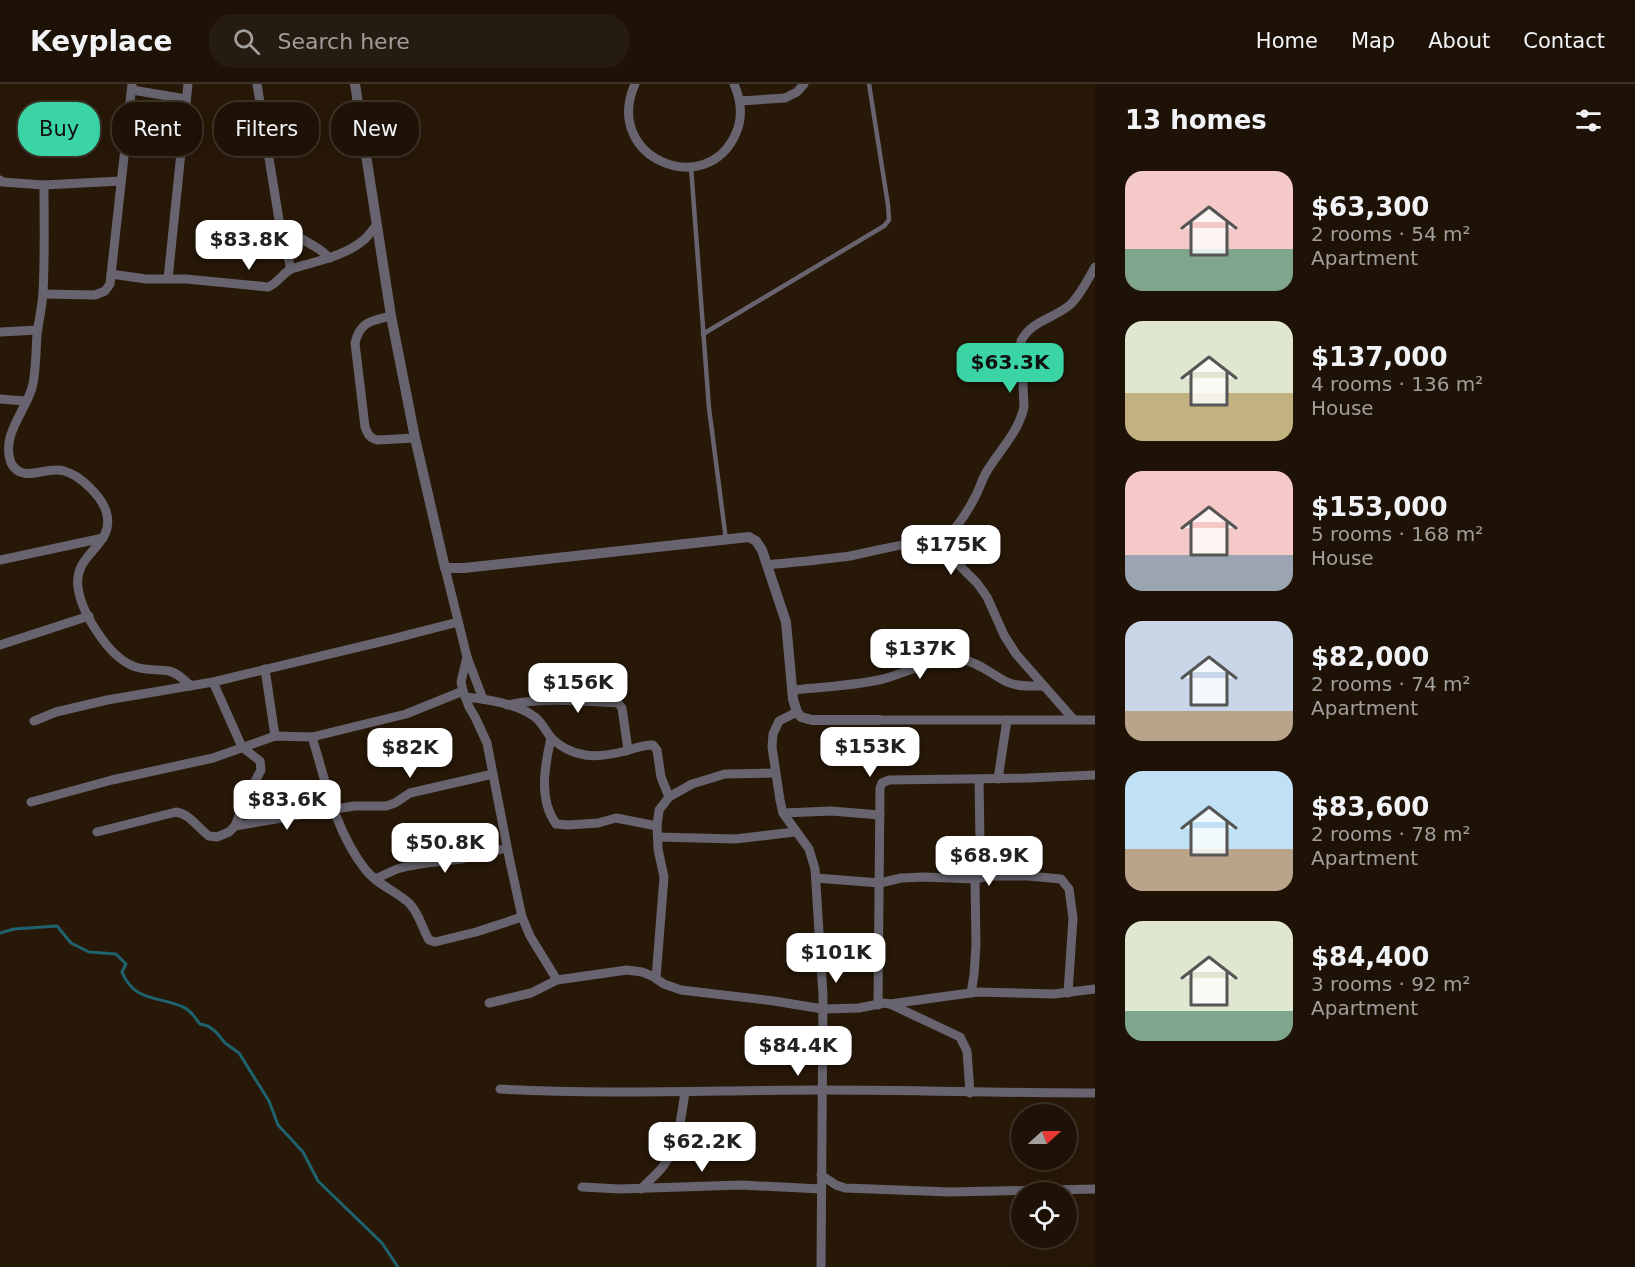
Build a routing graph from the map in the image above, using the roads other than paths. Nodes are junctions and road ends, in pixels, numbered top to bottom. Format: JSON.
{"nodes":[{"id":1,"x":188,"y":84,"type":"edge"},
{"id":2,"x":258,"y":84,"type":"edge"},
{"id":3,"x":355,"y":84,"type":"edge"},
{"id":4,"x":635,"y":84,"type":"edge"},
{"id":5,"x":734,"y":84,"type":"edge"},
{"id":6,"x":804,"y":84,"type":"edge"},
{"id":7,"x":868,"y":84,"type":"edge"},
{"id":8,"x":132,"y":87,"type":"edge"},
{"id":9,"x":186,"y":99,"type":"junction"},
{"id":10,"x":740,"y":101,"type":"junction"},
{"id":11,"x":691,"y":167,"type":"junction"},
{"id":12,"x":121,"y":181,"type":"junction"},
{"id":13,"x":1,"y":182,"type":"edge"},
{"id":14,"x":44,"y":185,"type":"junction"},
{"id":15,"x":377,"y":225,"type":"junction"},
{"id":16,"x":280,"y":226,"type":"junction"},
{"id":17,"x":330,"y":258,"type":"junction"},
{"id":18,"x":1095,"y":267,"type":"edge"},
{"id":19,"x":291,"y":269,"type":"junction"},
{"id":20,"x":111,"y":274,"type":"junction"},
{"id":21,"x":168,"y":279,"type":"junction"},
{"id":22,"x":43,"y":294,"type":"junction"},
{"id":23,"x":391,"y":316,"type":"junction"},
{"id":24,"x":38,"y":330,"type":"junction"},
{"id":25,"x":0,"y":332,"type":"edge"},
{"id":26,"x":703,"y":334,"type":"junction"},
{"id":27,"x":0,"y":399,"type":"edge"},
{"id":28,"x":25,"y":401,"type":"junction"},
{"id":29,"x":415,"y":438,"type":"junction"},
{"id":30,"x":103,"y":538,"type":"junction"},
{"id":31,"x":726,"y":540,"type":"junction"},
{"id":32,"x":940,"y":546,"type":"junction"},
{"id":33,"x":0,"y":560,"type":"edge"},
{"id":34,"x":767,"y":565,"type":"junction"},
{"id":35,"x":446,"y":568,"type":"junction"},
{"id":36,"x":89,"y":616,"type":"junction"},
{"id":37,"x":458,"y":622,"type":"junction"},
{"id":38,"x":0,"y":645,"type":"edge"},
{"id":39,"x":467,"y":657,"type":"junction"},
{"id":40,"x":265,"y":669,"type":"junction"},
{"id":41,"x":213,"y":681,"type":"junction"},
{"id":42,"x":191,"y":686,"type":"junction"},
{"id":43,"x":1043,"y":686,"type":"junction"},
{"id":44,"x":792,"y":690,"type":"junction"},
{"id":45,"x":464,"y":694,"type":"junction"},
{"id":46,"x":483,"y":699,"type":"junction"},
{"id":47,"x":544,"y":699,"type":"junction"},
{"id":48,"x":507,"y":705,"type":"junction"},
{"id":49,"x":797,"y":712,"type":"junction"},
{"id":50,"x":535,"y":718,"type":"junction"},
{"id":51,"x":879,"y":720,"type":"joint"},
{"id":52,"x":1006,"y":720,"type":"junction"},
{"id":53,"x":1074,"y":720,"type":"junction"},
{"id":54,"x":1095,"y":720,"type":"edge"},
{"id":55,"x":34,"y":721,"type":"dead end"},
{"id":56,"x":275,"y":736,"type":"junction"},
{"id":57,"x":312,"y":736,"type":"junction"},
{"id":58,"x":551,"y":738,"type":"junction"},
{"id":59,"x":242,"y":747,"type":"junction"},
{"id":60,"x":628,"y":750,"type":"junction"},
{"id":61,"x":775,"y":773,"type":"junction"},
{"id":62,"x":493,"y":774,"type":"junction"},
{"id":63,"x":1095,"y":775,"type":"edge"},
{"id":64,"x":998,"y":778,"type":"junction"},
{"id":65,"x":979,"y":779,"type":"junction"},
{"id":66,"x":669,"y":797,"type":"junction"},
{"id":67,"x":30,"y":802,"type":"dead end"},
{"id":68,"x":334,"y":810,"type":"junction"},
{"id":69,"x":783,"y":813,"type":"junction"},
{"id":70,"x":880,"y":816,"type":"junction"},
{"id":71,"x":235,"y":826,"type":"junction"},
{"id":72,"x":657,"y":826,"type":"junction"},
{"id":73,"x":97,"y":832,"type":"dead end"},
{"id":74,"x":795,"y":832,"type":"junction"},
{"id":75,"x":658,"y":837,"type":"junction"},
{"id":76,"x":507,"y":848,"type":"junction"},
{"id":77,"x":816,"y":878,"type":"junction"},
{"id":78,"x":375,"y":879,"type":"junction"},
{"id":79,"x":975,"y":879,"type":"junction"},
{"id":80,"x":880,"y":883,"type":"junction"},
{"id":81,"x":522,"y":917,"type":"junction"},
{"id":82,"x":656,"y":978,"type":"junction"},
{"id":83,"x":557,"y":980,"type":"junction"},
{"id":84,"x":1095,"y":989,"type":"edge"},
{"id":85,"x":971,"y":993,"type":"junction"},
{"id":86,"x":1068,"y":993,"type":"junction"},
{"id":87,"x":489,"y":1003,"type":"dead end"},
{"id":88,"x":890,"y":1004,"type":"junction"},
{"id":89,"x":878,"y":1005,"type":"junction"},
{"id":90,"x":823,"y":1009,"type":"junction"},
{"id":91,"x":500,"y":1089,"type":"dead end"},
{"id":92,"x":822,"y":1090,"type":"junction"},
{"id":93,"x":685,"y":1092,"type":"junction"},
{"id":94,"x":970,"y":1093,"type":"junction"},
{"id":95,"x":1095,"y":1093,"type":"edge"},
{"id":96,"x":821,"y":1175,"type":"junction"},
{"id":97,"x":582,"y":1187,"type":"dead end"},
{"id":98,"x":641,"y":1189,"type":"junction"},
{"id":99,"x":821,"y":1189,"type":"junction"},
{"id":100,"x":1095,"y":1189,"type":"edge"},
{"id":101,"x":821,"y":1267,"type":"edge"}],
"edges":[{"from":1,"to":9,"type":"street"},
{"from":2,"to":16,"type":"street"},
{"from":3,"to":15,"type":"street"},
{"from":4,"to":11,"type":"street"},
{"from":5,"to":10,"type":"street"},
{"from":6,"to":10,"type":"street"},
{"from":7,"to":26,"type":"lane"},
{"from":8,"to":9,"type":"street"},
{"from":8,"to":12,"type":"street"},
{"from":9,"to":21,"type":"street"},
{"from":10,"to":11,"type":"street"},
{"from":11,"to":26,"type":"lane"},
{"from":12,"to":14,"type":"street"},
{"from":12,"to":20,"type":"street"},
{"from":13,"to":14,"type":"street"},
{"from":14,"to":22,"type":"street"},
{"from":15,"to":17,"type":"street"},
{"from":15,"to":23,"type":"street"},
{"from":16,"to":17,"type":"street"},
{"from":16,"to":19,"type":"street"},
{"from":17,"to":19,"type":"street"},
{"from":18,"to":32,"type":"street"},
{"from":19,"to":21,"type":"street"},
{"from":20,"to":21,"type":"street"},
{"from":20,"to":22,"type":"street"},
{"from":22,"to":24,"type":"street"},
{"from":23,"to":29,"type":"street"},
{"from":23,"to":29,"type":"street"},
{"from":24,"to":25,"type":"street"},
{"from":24,"to":28,"type":"street"},
{"from":26,"to":31,"type":"lane"},
{"from":27,"to":28,"type":"street"},
{"from":28,"to":30,"type":"street"},
{"from":29,"to":35,"type":"street"},
{"from":30,"to":33,"type":"street"},
{"from":30,"to":36,"type":"street"},
{"from":31,"to":34,"type":"street"},
{"from":31,"to":35,"type":"street"},
{"from":32,"to":34,"type":"street"},
{"from":32,"to":43,"type":"street"},
{"from":34,"to":44,"type":"street"},
{"from":35,"to":37,"type":"street"},
{"from":36,"to":38,"type":"street"},
{"from":36,"to":42,"type":"street"},
{"from":37,"to":39,"type":"street"},
{"from":37,"to":40,"type":"street"},
{"from":39,"to":45,"type":"street"},
{"from":39,"to":46,"type":"street"},
{"from":40,"to":41,"type":"street"},
{"from":40,"to":56,"type":"street"},
{"from":41,"to":42,"type":"street"},
{"from":41,"to":59,"type":"street"},
{"from":42,"to":55,"type":"street"},
{"from":43,"to":44,"type":"street"},
{"from":43,"to":53,"type":"street"},
{"from":44,"to":49,"type":"street"},
{"from":45,"to":46,"type":"street"},
{"from":45,"to":57,"type":"street"},
{"from":45,"to":62,"type":"street"},
{"from":46,"to":48,"type":"street"},
{"from":47,"to":48,"type":"street"},
{"from":47,"to":50,"type":"street"},
{"from":47,"to":60,"type":"street"},
{"from":48,"to":50,"type":"street"},
{"from":49,"to":51,"type":"street"},
{"from":49,"to":61,"type":"street"},
{"from":50,"to":58,"type":"street"},
{"from":51,"to":52,"type":"street"},
{"from":52,"to":53,"type":"street"},
{"from":52,"to":64,"type":"street"},
{"from":53,"to":54,"type":"street"},
{"from":56,"to":57,"type":"street"},
{"from":56,"to":59,"type":"street"},
{"from":57,"to":68,"type":"street"},
{"from":58,"to":60,"type":"street"},
{"from":58,"to":72,"type":"street"},
{"from":59,"to":67,"type":"street"},
{"from":59,"to":71,"type":"street"},
{"from":60,"to":66,"type":"street"},
{"from":61,"to":66,"type":"street"},
{"from":61,"to":69,"type":"street"},
{"from":62,"to":68,"type":"street"},
{"from":62,"to":76,"type":"street"},
{"from":63,"to":64,"type":"street"},
{"from":64,"to":65,"type":"street"},
{"from":65,"to":70,"type":"street"},
{"from":65,"to":79,"type":"street"},
{"from":66,"to":72,"type":"street"},
{"from":68,"to":71,"type":"street"},
{"from":68,"to":78,"type":"street"},
{"from":69,"to":70,"type":"street"},
{"from":69,"to":74,"type":"street"},
{"from":70,"to":80,"type":"street"},
{"from":71,"to":73,"type":"street"},
{"from":72,"to":75,"type":"street"},
{"from":74,"to":75,"type":"street"},
{"from":74,"to":77,"type":"street"},
{"from":75,"to":82,"type":"street"},
{"from":76,"to":78,"type":"street"},
{"from":76,"to":81,"type":"street"},
{"from":77,"to":80,"type":"street"},
{"from":77,"to":90,"type":"street"},
{"from":78,"to":81,"type":"street"},
{"from":79,"to":80,"type":"street"},
{"from":79,"to":85,"type":"street"},
{"from":79,"to":86,"type":"street"},
{"from":80,"to":89,"type":"street"},
{"from":81,"to":83,"type":"street"},
{"from":82,"to":83,"type":"street"},
{"from":82,"to":90,"type":"street"},
{"from":83,"to":87,"type":"street"},
{"from":84,"to":86,"type":"street"},
{"from":85,"to":86,"type":"street"},
{"from":85,"to":88,"type":"street"},
{"from":88,"to":89,"type":"street"},
{"from":88,"to":94,"type":"street"},
{"from":89,"to":90,"type":"street"},
{"from":90,"to":92,"type":"street"},
{"from":91,"to":93,"type":"street"},
{"from":92,"to":93,"type":"street"},
{"from":92,"to":94,"type":"street"},
{"from":92,"to":96,"type":"street"},
{"from":93,"to":98,"type":"street"},
{"from":94,"to":95,"type":"street"},
{"from":96,"to":99,"type":"street"},
{"from":96,"to":100,"type":"street"},
{"from":97,"to":98,"type":"street"},
{"from":98,"to":99,"type":"street"},
{"from":99,"to":101,"type":"street"}]}
